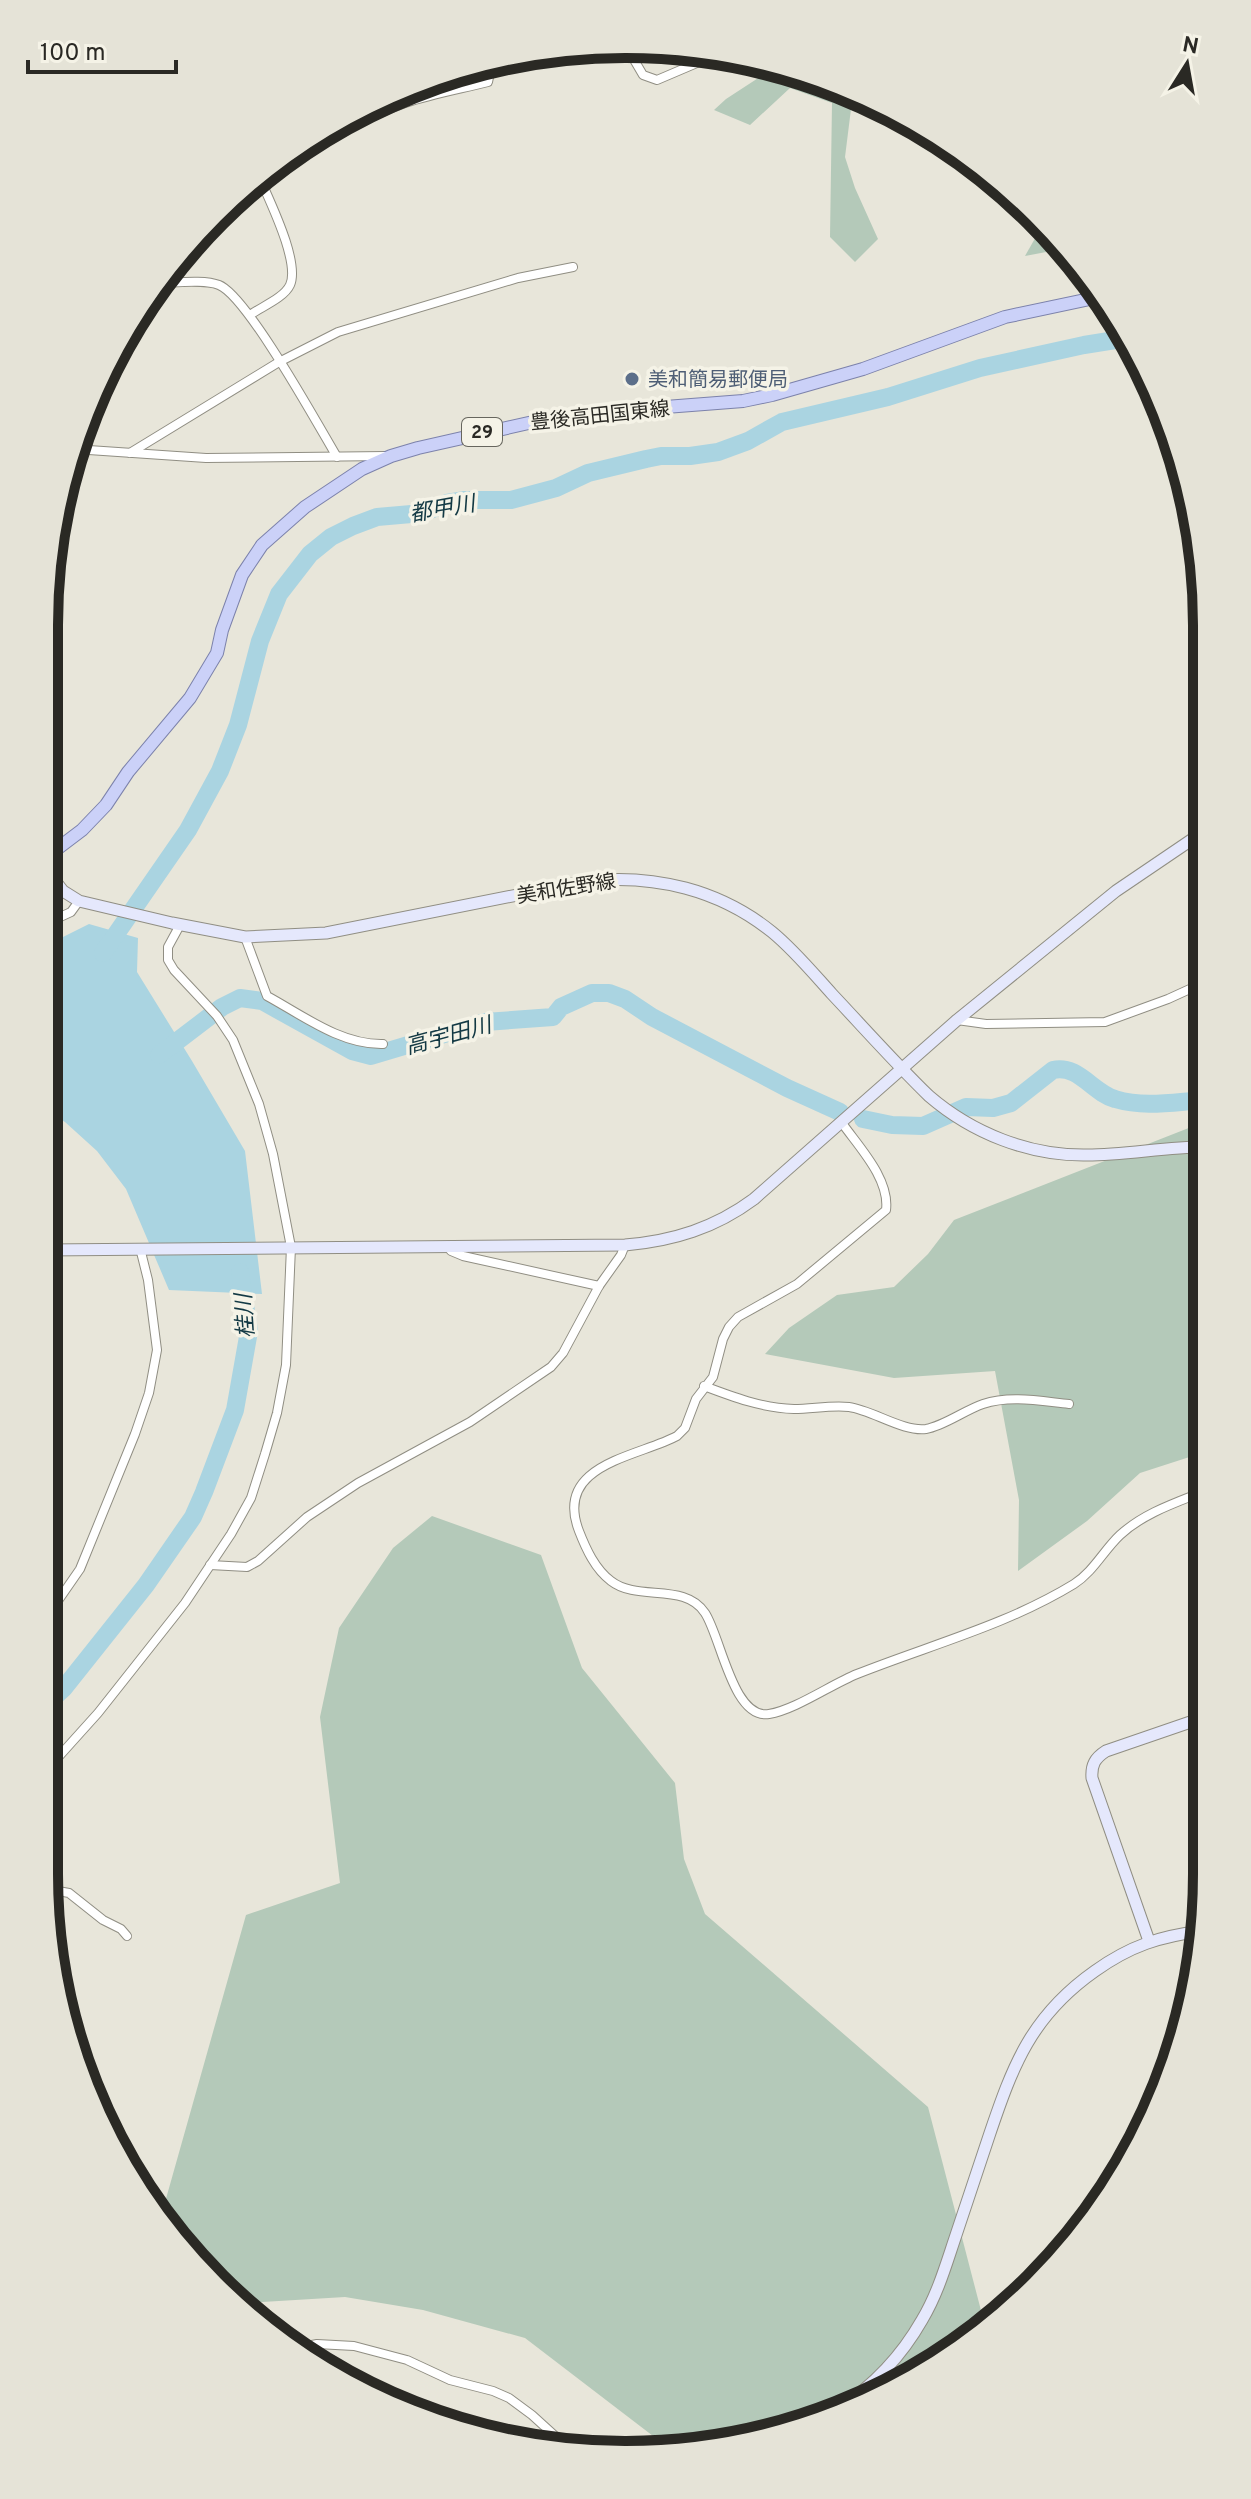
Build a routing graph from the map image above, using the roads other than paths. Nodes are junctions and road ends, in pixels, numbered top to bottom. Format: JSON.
{"nodes":[{"id":1,"x":633,"y":58,"type":"edge"},
{"id":2,"x":698,"y":63,"type":"edge"},
{"id":3,"x":489,"y":75,"type":"edge"},
{"id":4,"x":369,"y":120,"type":"edge"},
{"id":5,"x":264,"y":188,"type":"edge"},
{"id":6,"x":573,"y":267,"type":"dead end"},
{"id":7,"x":173,"y":283,"type":"edge"},
{"id":8,"x":1089,"y":299,"type":"edge"},
{"id":9,"x":250,"y":315,"type":"junction"},
{"id":10,"x":279,"y":362,"type":"junction"},
{"id":11,"x":86,"y":450,"type":"edge"},
{"id":12,"x":130,"y":453,"type":"junction"},
{"id":13,"x":391,"y":456,"type":"junction"},
{"id":14,"x":337,"y":457,"type":"junction"},
{"id":15,"x":1193,"y":839,"type":"edge"},
{"id":16,"x":58,"y":848,"type":"edge"},
{"id":17,"x":58,"y":885,"type":"edge"},
{"id":18,"x":79,"y":901,"type":"junction"},
{"id":19,"x":58,"y":918,"type":"edge"},
{"id":20,"x":176,"y":924,"type":"junction"},
{"id":21,"x":245,"y":937,"type":"junction"},
{"id":22,"x":1193,"y":987,"type":"edge"},
{"id":23,"x":957,"y":1020,"type":"junction"},
{"id":24,"x":383,"y":1044,"type":"dead end"},
{"id":25,"x":902,"y":1070,"type":"junction"},
{"id":26,"x":842,"y":1123,"type":"junction"},
{"id":27,"x":1193,"y":1148,"type":"edge"},
{"id":28,"x":625,"y":1245,"type":"junction"},
{"id":29,"x":447,"y":1246,"type":"junction"},
{"id":30,"x":288,"y":1247,"type":"junction"},
{"id":31,"x":142,"y":1248,"type":"junction"},
{"id":32,"x":58,"y":1250,"type":"edge"},
{"id":33,"x":599,"y":1286,"type":"junction"},
{"id":34,"x":704,"y":1386,"type":"junction"},
{"id":35,"x":1069,"y":1404,"type":"dead end"},
{"id":36,"x":1193,"y":1496,"type":"edge"},
{"id":37,"x":210,"y":1565,"type":"junction"},
{"id":38,"x":58,"y":1601,"type":"edge"},
{"id":39,"x":1193,"y":1721,"type":"edge"},
{"id":40,"x":58,"y":1757,"type":"edge"},
{"id":41,"x":58,"y":1891,"type":"edge"},
{"id":42,"x":1190,"y":1933,"type":"edge"},
{"id":43,"x":127,"y":1936,"type":"dead end"},
{"id":44,"x":1149,"y":1941,"type":"junction"},
{"id":45,"x":310,"y":2345,"type":"edge"},
{"id":46,"x":868,"y":2386,"type":"edge"},
{"id":47,"x":556,"y":2437,"type":"edge"}],
"edges":[{"from":1,"to":2,"type":"street"},
{"from":3,"to":4,"type":"street"},
{"from":5,"to":9,"type":"street"},
{"from":6,"to":10,"type":"street"},
{"from":7,"to":9,"type":"street"},
{"from":8,"to":13,"type":"main road","name":"豊後高田国東線","number":"29"},
{"from":9,"to":10,"type":"street"},
{"from":10,"to":12,"type":"street"},
{"from":10,"to":14,"type":"street"},
{"from":11,"to":12,"type":"street"},
{"from":12,"to":14,"type":"street"},
{"from":13,"to":14,"type":"street"},
{"from":13,"to":16,"type":"main road","name":"豊後高田国東線","number":"29"},
{"from":15,"to":23,"type":"street"},
{"from":17,"to":18,"type":"street","name":"美和佐野線"},
{"from":18,"to":19,"type":"street"},
{"from":18,"to":20,"type":"street","name":"美和佐野線"},
{"from":20,"to":21,"type":"street","name":"美和佐野線"},
{"from":20,"to":30,"type":"street"},
{"from":21,"to":24,"type":"street"},
{"from":21,"to":25,"type":"street","name":"美和佐野線"},
{"from":22,"to":23,"type":"street"},
{"from":23,"to":25,"type":"street"},
{"from":25,"to":26,"type":"street"},
{"from":25,"to":27,"type":"street","name":"美和佐野線"},
{"from":26,"to":28,"type":"street"},
{"from":26,"to":34,"type":"street"},
{"from":28,"to":29,"type":"street"},
{"from":28,"to":33,"type":"street"},
{"from":29,"to":30,"type":"street"},
{"from":29,"to":33,"type":"street"},
{"from":30,"to":31,"type":"street"},
{"from":30,"to":37,"type":"street"},
{"from":31,"to":32,"type":"street"},
{"from":31,"to":38,"type":"street"},
{"from":33,"to":37,"type":"street"},
{"from":34,"to":35,"type":"street"},
{"from":34,"to":36,"type":"street"},
{"from":37,"to":40,"type":"street"},
{"from":39,"to":44,"type":"street"},
{"from":41,"to":43,"type":"street"},
{"from":42,"to":44,"type":"street"},
{"from":44,"to":46,"type":"street"},
{"from":45,"to":47,"type":"street"}]}
